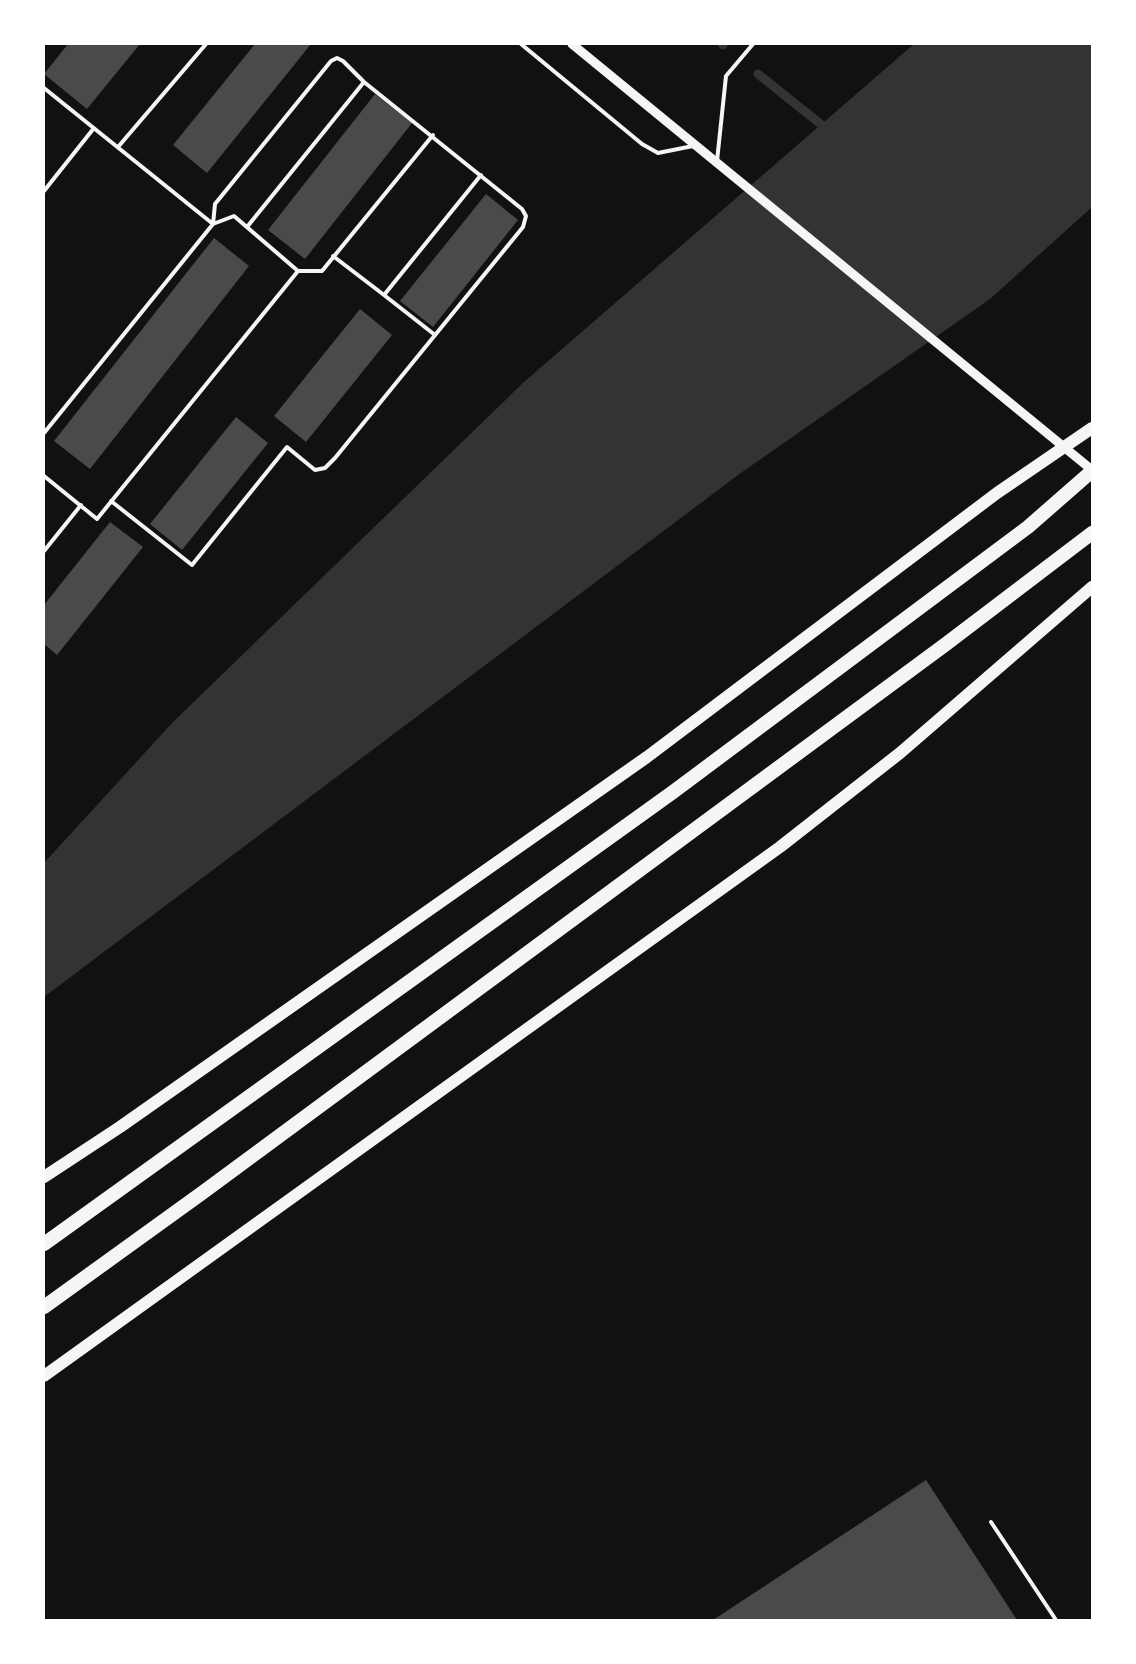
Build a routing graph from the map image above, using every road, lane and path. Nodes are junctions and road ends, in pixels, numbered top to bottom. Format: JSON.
{"nodes":[{"id":1,"x":206,"y":44,"type":"edge"},
{"id":2,"x":521,"y":44,"type":"edge"},
{"id":3,"x":572,"y":44,"type":"edge"},
{"id":4,"x":753,"y":44,"type":"edge"},
{"id":5,"x":364,"y":82,"type":"junction"},
{"id":6,"x":44,"y":88,"type":"edge"},
{"id":7,"x":94,"y":128,"type":"junction"},
{"id":8,"x":433,"y":135,"type":"junction"},
{"id":9,"x":696,"y":145,"type":"junction"},
{"id":10,"x":118,"y":147,"type":"junction"},
{"id":11,"x":717,"y":163,"type":"junction"},
{"id":12,"x":481,"y":175,"type":"junction"},
{"id":13,"x":44,"y":191,"type":"edge"},
{"id":14,"x":213,"y":224,"type":"junction"},
{"id":15,"x":247,"y":227,"type":"junction"},
{"id":16,"x":333,"y":256,"type":"junction"},
{"id":17,"x":298,"y":271,"type":"junction"},
{"id":18,"x":384,"y":295,"type":"junction"},
{"id":19,"x":435,"y":335,"type":"junction"},
{"id":20,"x":1092,"y":428,"type":"edge"},
{"id":21,"x":44,"y":433,"type":"edge"},
{"id":22,"x":1065,"y":448,"type":"junction"},
{"id":23,"x":1092,"y":470,"type":"edge"},
{"id":24,"x":44,"y":476,"type":"edge"},
{"id":25,"x":111,"y":501,"type":"junction"},
{"id":26,"x":81,"y":505,"type":"junction"},
{"id":27,"x":1092,"y":533,"type":"edge"},
{"id":28,"x":44,"y":551,"type":"edge"},
{"id":29,"x":1092,"y":588,"type":"edge"},
{"id":30,"x":44,"y":1178,"type":"edge"},
{"id":31,"x":44,"y":1244,"type":"edge"},
{"id":32,"x":44,"y":1306,"type":"edge"},
{"id":33,"x":44,"y":1376,"type":"edge"},
{"id":34,"x":991,"y":1522,"type":"dead end"},
{"id":35,"x":1056,"y":1620,"type":"edge"}],
"edges":[{"from":1,"to":10,"type":"lane"},
{"from":2,"to":9,"type":"lane"},
{"from":3,"to":9,"type":"street"},
{"from":4,"to":11,"type":"lane"},
{"from":5,"to":8,"type":"lane"},
{"from":5,"to":14,"type":"lane"},
{"from":5,"to":15,"type":"lane"},
{"from":6,"to":7,"type":"lane"},
{"from":7,"to":10,"type":"lane"},
{"from":7,"to":13,"type":"lane"},
{"from":8,"to":12,"type":"lane"},
{"from":8,"to":16,"type":"lane"},
{"from":9,"to":11,"type":"street"},
{"from":10,"to":14,"type":"lane"},
{"from":11,"to":22,"type":"street"},
{"from":12,"to":18,"type":"lane"},
{"from":12,"to":19,"type":"lane"},
{"from":14,"to":15,"type":"lane"},
{"from":14,"to":21,"type":"lane"},
{"from":15,"to":17,"type":"lane"},
{"from":16,"to":17,"type":"lane"},
{"from":16,"to":18,"type":"lane"},
{"from":17,"to":25,"type":"lane"},
{"from":18,"to":19,"type":"lane"},
{"from":19,"to":25,"type":"lane"},
{"from":20,"to":22,"type":"main road"},
{"from":22,"to":23,"type":"street"},
{"from":22,"to":30,"type":"main road"},
{"from":23,"to":31,"type":"highway"},
{"from":24,"to":26,"type":"lane"},
{"from":25,"to":26,"type":"lane"},
{"from":26,"to":28,"type":"lane"},
{"from":27,"to":32,"type":"highway"},
{"from":29,"to":33,"type":"main road"},
{"from":34,"to":35,"type":"lane"}]}
